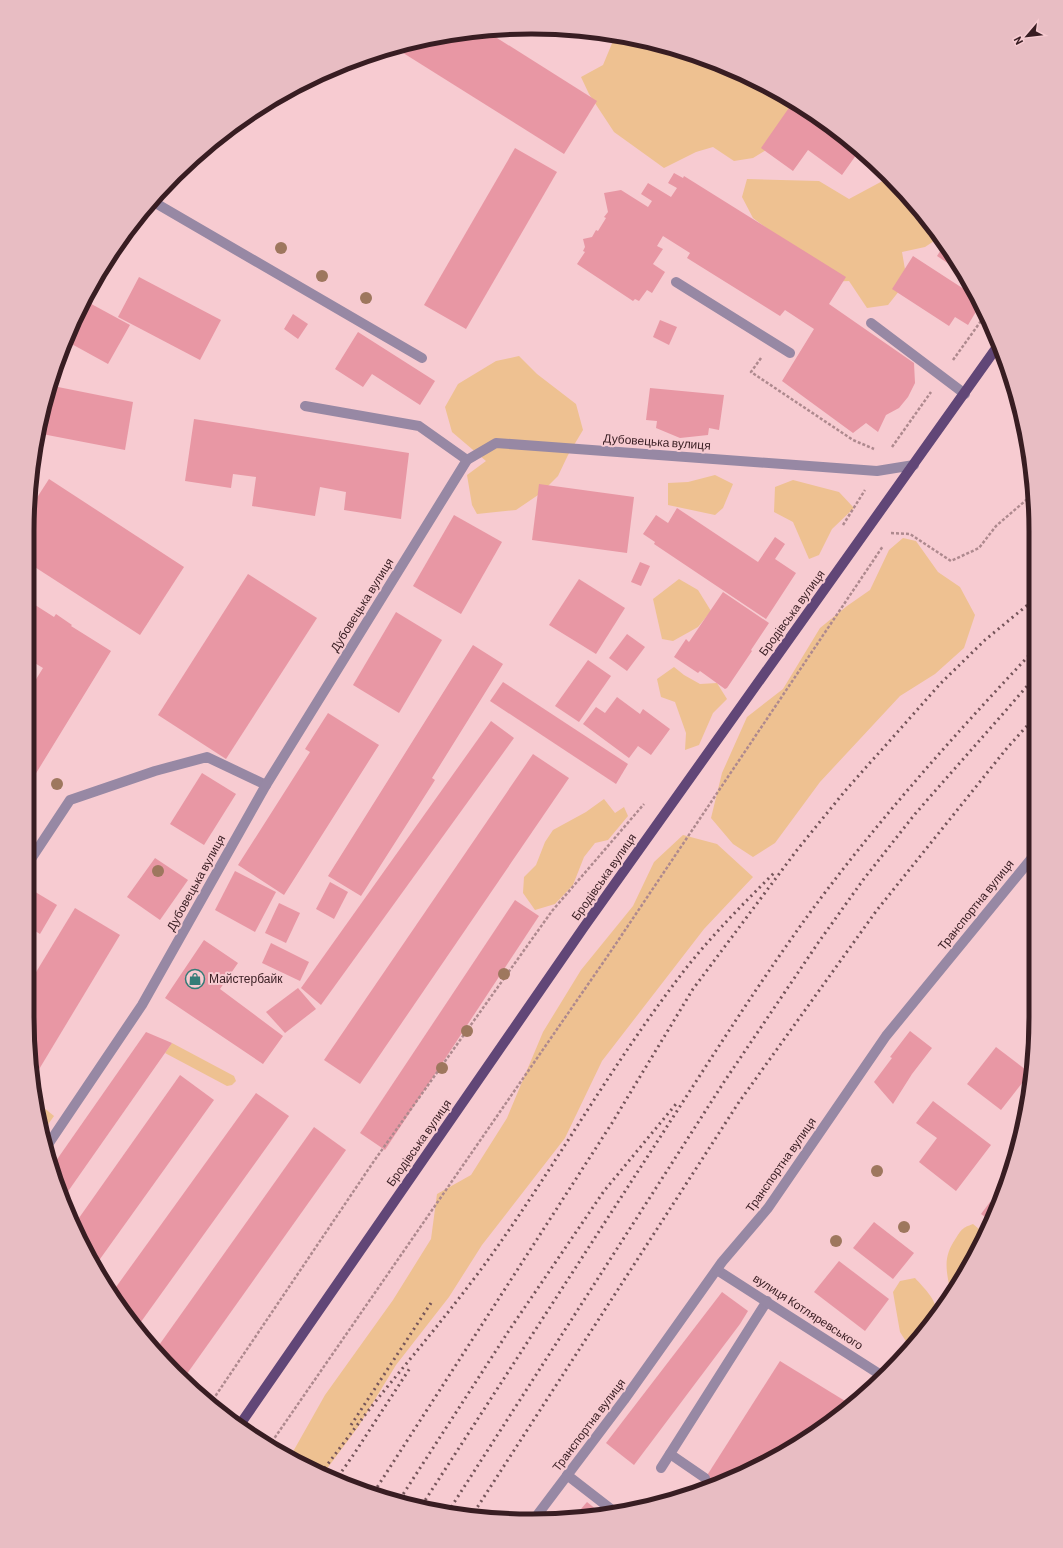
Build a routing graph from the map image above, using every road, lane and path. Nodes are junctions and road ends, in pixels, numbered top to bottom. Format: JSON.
{"nodes":[{"id":1,"x":157,"y":204,"type":"edge"},
{"id":2,"x":676,"y":282,"type":"dead end"},
{"id":3,"x":871,"y":323,"type":"dead end"},
{"id":4,"x":995,"y":350,"type":"edge"},
{"id":5,"x":790,"y":353,"type":"dead end"},
{"id":6,"x":422,"y":358,"type":"dead end"},
{"id":7,"x":751,"y":372,"type":"dead end"},
{"id":8,"x":965,"y":394,"type":"junction"},
{"id":9,"x":304,"y":406,"type":"dead end"},
{"id":10,"x":880,"y":452,"type":"dead end"},
{"id":11,"x":467,"y":460,"type":"junction"},
{"id":12,"x":914,"y":465,"type":"junction"},
{"id":13,"x":1028,"y":498,"type":"edge"},
{"id":14,"x":888,"y":539,"type":"dead end"},
{"id":15,"x":883,"y":545,"type":"dead end"},
{"id":16,"x":266,"y":785,"type":"junction"},
{"id":17,"x":34,"y":854,"type":"edge"},
{"id":18,"x":1029,"y":862,"type":"edge"},
{"id":19,"x":552,"y":911,"type":"dead end"},
{"id":20,"x":50,"y":1141,"type":"edge"},
{"id":21,"x":717,"y":1270,"type":"junction"},
{"id":22,"x":767,"y":1302,"type":"junction"},
{"id":23,"x":878,"y":1373,"type":"edge"},
{"id":24,"x":213,"y":1399,"type":"edge"},
{"id":25,"x":243,"y":1421,"type":"edge"},
{"id":26,"x":273,"y":1441,"type":"edge"},
{"id":27,"x":670,"y":1454,"type":"junction"},
{"id":28,"x":661,"y":1468,"type":"dead end"},
{"id":29,"x":567,"y":1475,"type":"junction"},
{"id":30,"x":705,"y":1478,"type":"dead end"},
{"id":31,"x":609,"y":1508,"type":"edge"},
{"id":32,"x":538,"y":1514,"type":"dead end"}],
"edges":[{"from":1,"to":6,"type":"street"},
{"from":2,"to":5,"type":"street"},
{"from":3,"to":8,"type":"street"},
{"from":4,"to":8,"type":"main road","name":"Бродівська вулиця"},
{"from":7,"to":10,"type":"path"},
{"from":8,"to":12,"type":"main road","name":"Бродівська вулиця"},
{"from":9,"to":11,"type":"street"},
{"from":11,"to":12,"type":"street","name":"Дубовецька вулиця"},
{"from":11,"to":16,"type":"street","name":"Дубовецька вулиця"},
{"from":12,"to":25,"type":"main road","name":"Бродівська вулиця"},
{"from":13,"to":14,"type":"path"},
{"from":15,"to":26,"type":"path"},
{"from":16,"to":17,"type":"street"},
{"from":16,"to":20,"type":"street","name":"Дубовецька вулиця"},
{"from":18,"to":21,"type":"street","name":"Транспортна вулиця"},
{"from":19,"to":24,"type":"path"},
{"from":21,"to":22,"type":"street","name":"вулиця Котляревського"},
{"from":21,"to":29,"type":"street","name":"Транспортна вулиця"},
{"from":22,"to":23,"type":"street","name":"вулиця Котляревського"},
{"from":22,"to":27,"type":"street"},
{"from":27,"to":28,"type":"street"},
{"from":27,"to":30,"type":"street"},
{"from":29,"to":31,"type":"street"},
{"from":29,"to":32,"type":"street","name":"Транспортна вулиця"}]}
